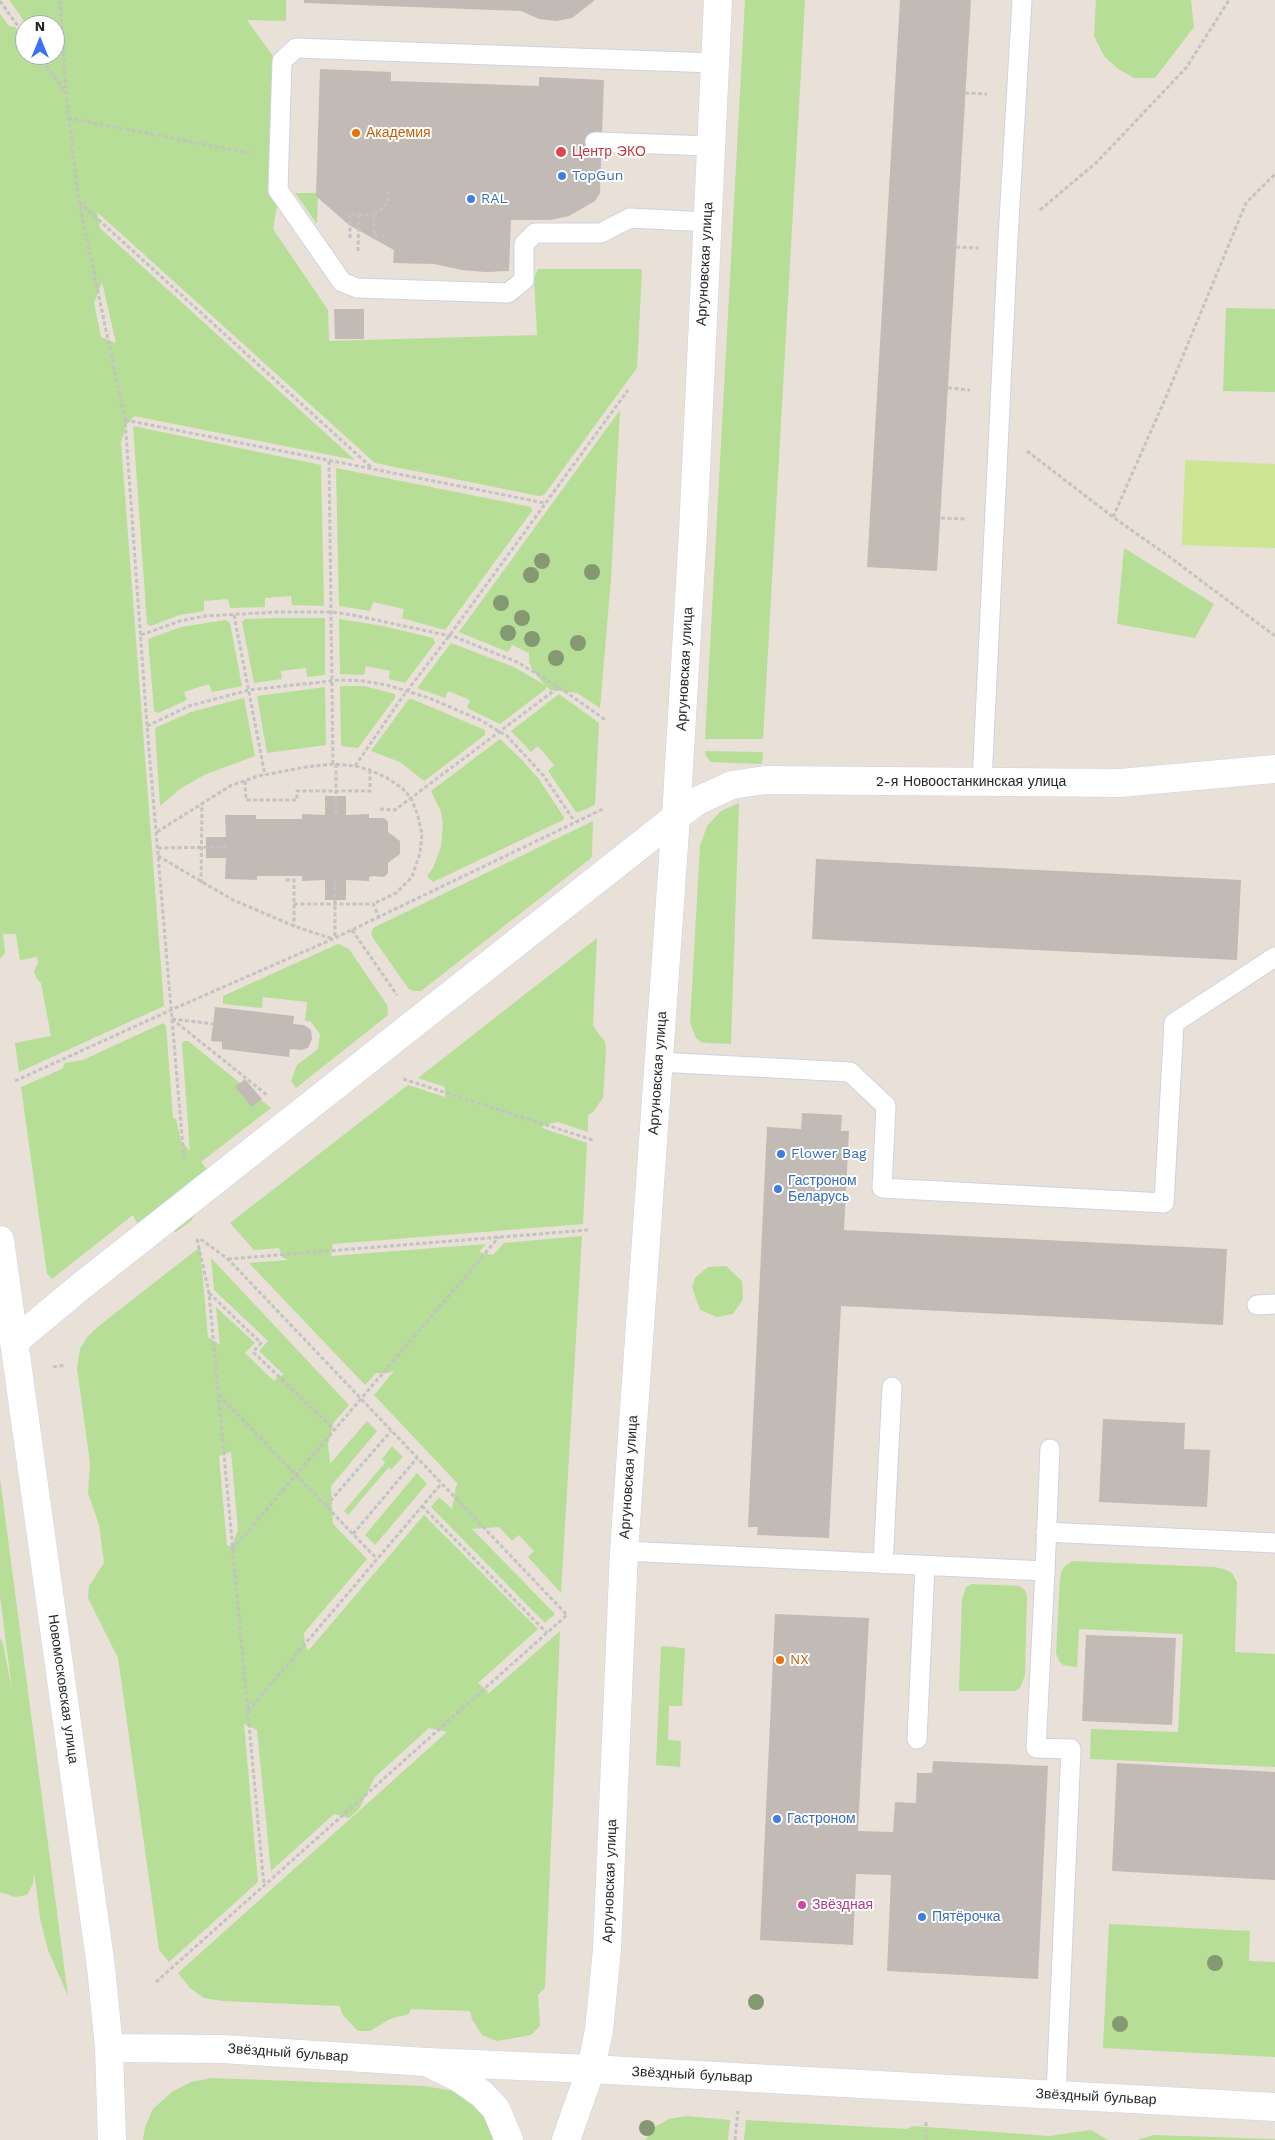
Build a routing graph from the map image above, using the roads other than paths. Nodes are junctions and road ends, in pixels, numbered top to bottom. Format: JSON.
{"nodes":[{"id":1,"x":718,"y":0,"type":"edge"},
{"id":2,"x":1022,"y":0,"type":"edge"},
{"id":3,"x":714,"y":63,"type":"junction"},
{"id":4,"x":595,"y":142,"type":"dead end"},
{"id":5,"x":710,"y":146,"type":"junction"},
{"id":6,"x":707,"y":222,"type":"junction"},
{"id":7,"x":1275,"y":769,"type":"edge"},
{"id":8,"x":982,"y":782,"type":"junction"},
{"id":9,"x":676,"y":817,"type":"junction"},
{"id":10,"x":1275,"y":957,"type":"edge"},
{"id":11,"x":658,"y":1062,"type":"junction"},
{"id":12,"x":0,"y":1240,"type":"edge"},
{"id":13,"x":5,"y":1315,"type":"edge"},
{"id":14,"x":14,"y":1342,"type":"junction"},
{"id":15,"x":892,"y":1387,"type":"dead end"},
{"id":16,"x":1050,"y":1449,"type":"dead end"},
{"id":17,"x":1046,"y":1532,"type":"junction"},
{"id":18,"x":1275,"y":1543,"type":"edge"},
{"id":19,"x":624,"y":1551,"type":"junction"},
{"id":20,"x":883,"y":1564,"type":"junction"},
{"id":21,"x":925,"y":1566,"type":"junction"},
{"id":22,"x":1044,"y":1571,"type":"junction"},
{"id":23,"x":917,"y":1739,"type":"dead end"},
{"id":24,"x":109,"y":2048,"type":"junction"},
{"id":25,"x":426,"y":2062,"type":"junction"},
{"id":26,"x":591,"y":2069,"type":"junction"},
{"id":27,"x":1056,"y":2095,"type":"junction"},
{"id":28,"x":1275,"y":2107,"type":"edge"},
{"id":29,"x":112,"y":2140,"type":"edge"},
{"id":30,"x":509,"y":2140,"type":"edge"},
{"id":31,"x":566,"y":2140,"type":"edge"}],
"edges":[{"from":1,"to":3,"type":"main road","name":"Аргуновская улица"},
{"from":2,"to":8,"type":"lane"},
{"from":3,"to":5,"type":"main road","name":"Аргуновская улица"},
{"from":3,"to":6,"type":"lane"},
{"from":4,"to":5,"type":"lane"},
{"from":5,"to":6,"type":"main road","name":"Аргуновская улица"},
{"from":6,"to":9,"type":"main road","name":"Аргуновская улица"},
{"from":7,"to":8,"type":"main road","name":"2-я Новоостанкинская улица"},
{"from":8,"to":9,"type":"main road","name":"2-я Новоостанкинская улица"},
{"from":9,"to":11,"type":"main road","name":"Аргуновская улица"},
{"from":9,"to":14,"type":"main road","name":"2-я Новоостанкинская улица"},
{"from":10,"to":11,"type":"lane"},
{"from":11,"to":19,"type":"main road","name":"Аргуновская улица"},
{"from":12,"to":13,"type":"main road","name":"Новомосковская улица"},
{"from":13,"to":14,"type":"main road","name":"Новомосковская улица"},
{"from":14,"to":24,"type":"main road","name":"Новомосковская улица"},
{"from":15,"to":20,"type":"lane"},
{"from":16,"to":17,"type":"lane"},
{"from":17,"to":18,"type":"lane"},
{"from":17,"to":22,"type":"lane"},
{"from":19,"to":20,"type":"lane"},
{"from":19,"to":26,"type":"main road","name":"Аргуновская улица"},
{"from":20,"to":21,"type":"lane"},
{"from":21,"to":22,"type":"lane"},
{"from":21,"to":23,"type":"lane"},
{"from":22,"to":27,"type":"lane"},
{"from":24,"to":25,"type":"main road","name":"Звёздный бульвар"},
{"from":24,"to":29,"type":"main road","name":"Новомосковская улица"},
{"from":25,"to":26,"type":"main road","name":"Звёздный бульвар"},
{"from":25,"to":30,"type":"main road"},
{"from":26,"to":27,"type":"main road","name":"Звёздный бульвар"},
{"from":26,"to":31,"type":"main road","name":"Аргуновская улица"},
{"from":27,"to":28,"type":"main road","name":"Звёздный бульвар"}]}
